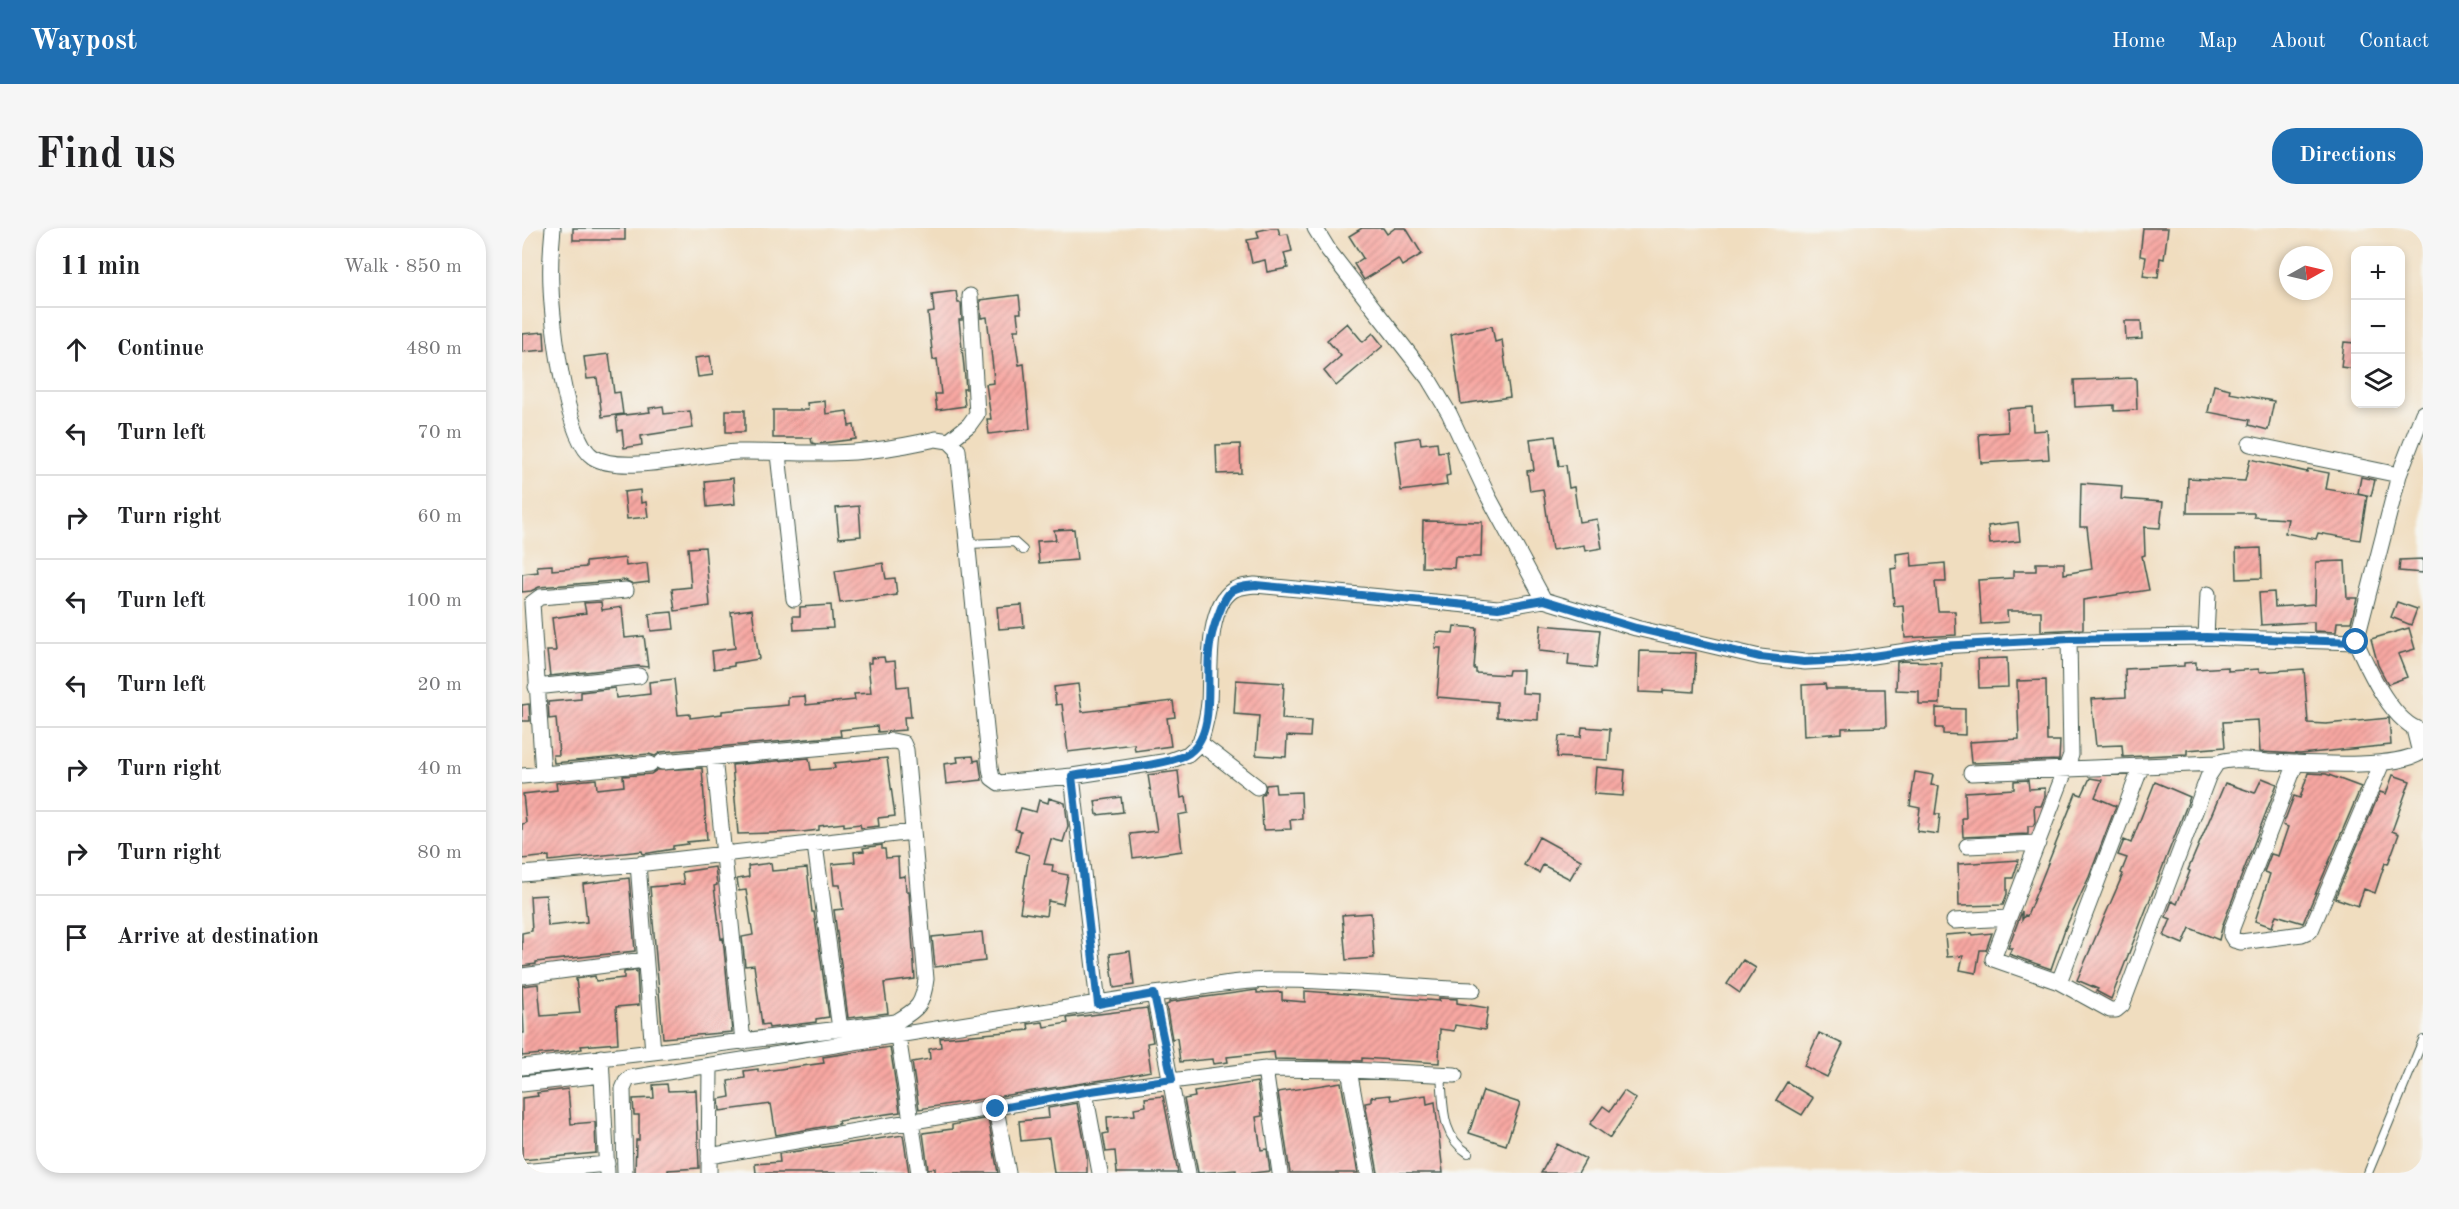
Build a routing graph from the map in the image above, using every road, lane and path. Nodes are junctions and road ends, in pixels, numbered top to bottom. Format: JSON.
{"nodes":[{"id":1,"x":553,"y":228,"type":"edge"},
{"id":2,"x":1315,"y":228,"type":"edge"},
{"id":3,"x":970,"y":296,"type":"dead end"},
{"id":4,"x":2423,"y":413,"type":"edge"},
{"id":5,"x":949,"y":441,"type":"junction"},
{"id":6,"x":2250,"y":444,"type":"dead end"},
{"id":7,"x":778,"y":454,"type":"junction"},
{"id":8,"x":2399,"y":475,"type":"junction"},
{"id":9,"x":969,"y":544,"type":"junction"},
{"id":10,"x":1023,"y":550,"type":"dead end"},
{"id":11,"x":626,"y":590,"type":"dead end"},
{"id":12,"x":2208,"y":594,"type":"dead end"},
{"id":13,"x":794,"y":599,"type":"dead end"},
{"id":14,"x":1544,"y":600,"type":"junction"},
{"id":15,"x":2206,"y":637,"type":"junction"},
{"id":16,"x":2069,"y":639,"type":"junction"},
{"id":17,"x":2356,"y":642,"type":"junction"},
{"id":18,"x":639,"y":676,"type":"dead end"},
{"id":19,"x":536,"y":687,"type":"junction"},
{"id":20,"x":2418,"y":730,"type":"edge"},
{"id":21,"x":1200,"y":743,"type":"junction"},
{"id":22,"x":714,"y":757,"type":"junction"},
{"id":23,"x":2422,"y":757,"type":"edge"},
{"id":24,"x":2217,"y":763,"type":"junction"},
{"id":25,"x":2296,"y":763,"type":"junction"},
{"id":26,"x":2382,"y":763,"type":"junction"},
{"id":27,"x":2141,"y":766,"type":"junction"},
{"id":28,"x":2067,"y":770,"type":"junction"},
{"id":29,"x":1971,"y":773,"type":"dead end"},
{"id":30,"x":543,"y":774,"type":"junction"},
{"id":31,"x":522,"y":776,"type":"edge"},
{"id":32,"x":1072,"y":776,"type":"junction"},
{"id":33,"x":1257,"y":787,"type":"dead end"},
{"id":34,"x":913,"y":832,"type":"junction"},
{"id":35,"x":2038,"y":843,"type":"junction"},
{"id":36,"x":815,"y":844,"type":"junction"},
{"id":37,"x":1967,"y":846,"type":"dead end"},
{"id":38,"x":723,"y":854,"type":"junction"},
{"id":39,"x":638,"y":864,"type":"junction"},
{"id":40,"x":522,"y":874,"type":"edge"},
{"id":41,"x":2008,"y":918,"type":"junction"},
{"id":42,"x":1954,"y":921,"type":"dead end"},
{"id":43,"x":644,"y":960,"type":"junction"},
{"id":44,"x":522,"y":976,"type":"edge"},
{"id":45,"x":2059,"y":981,"type":"junction"},
{"id":46,"x":1473,"y":990,"type":"dead end"},
{"id":47,"x":1154,"y":994,"type":"junction"},
{"id":48,"x":1098,"y":1004,"type":"junction"},
{"id":49,"x":840,"y":1029,"type":"junction"},
{"id":50,"x":898,"y":1036,"type":"junction"},
{"id":51,"x":2423,"y":1040,"type":"edge"},
{"id":52,"x":743,"y":1042,"type":"junction"},
{"id":53,"x":653,"y":1052,"type":"junction"},
{"id":54,"x":601,"y":1057,"type":"junction"},
{"id":55,"x":522,"y":1066,"type":"edge"},
{"id":56,"x":710,"y":1066,"type":"junction"},
{"id":57,"x":1265,"y":1069,"type":"junction"},
{"id":58,"x":1349,"y":1070,"type":"junction"},
{"id":59,"x":602,"y":1075,"type":"junction"},
{"id":60,"x":1448,"y":1075,"type":"joint"},
{"id":61,"x":1172,"y":1079,"type":"junction"},
{"id":62,"x":522,"y":1084,"type":"edge"},
{"id":63,"x":1085,"y":1092,"type":"junction"},
{"id":64,"x":996,"y":1109,"type":"junction"},
{"id":65,"x":912,"y":1121,"type":"junction"},
{"id":66,"x":1468,"y":1153,"type":"dead end"},
{"id":67,"x":709,"y":1156,"type":"junction"},
{"id":68,"x":607,"y":1168,"type":"edge"},
{"id":69,"x":522,"y":1172,"type":"edge"},
{"id":70,"x":625,"y":1173,"type":"edge"},
{"id":71,"x":709,"y":1173,"type":"edge"},
{"id":72,"x":919,"y":1173,"type":"edge"},
{"id":73,"x":1008,"y":1173,"type":"edge"},
{"id":74,"x":1100,"y":1173,"type":"edge"},
{"id":75,"x":1188,"y":1173,"type":"edge"},
{"id":76,"x":1280,"y":1173,"type":"edge"},
{"id":77,"x":1368,"y":1173,"type":"edge"},
{"id":78,"x":2368,"y":1173,"type":"edge"}],
"edges":[{"from":1,"to":7,"type":"street"},
{"from":2,"to":14,"type":"street"},
{"from":3,"to":5,"type":"street"},
{"from":4,"to":8,"type":"street"},
{"from":5,"to":7,"type":"street"},
{"from":5,"to":9,"type":"street"},
{"from":6,"to":8,"type":"street"},
{"from":7,"to":13,"type":"street"},
{"from":8,"to":17,"type":"street"},
{"from":9,"to":10,"type":"lane"},
{"from":9,"to":32,"type":"street"},
{"from":11,"to":19,"type":"street"},
{"from":12,"to":15,"type":"street"},
{"from":14,"to":16,"type":"street"},
{"from":14,"to":21,"type":"street"},
{"from":15,"to":16,"type":"street"},
{"from":15,"to":17,"type":"street"},
{"from":16,"to":28,"type":"street"},
{"from":17,"to":20,"type":"street"},
{"from":18,"to":19,"type":"street"},
{"from":19,"to":30,"type":"street"},
{"from":20,"to":23,"type":"street"},
{"from":21,"to":32,"type":"street"},
{"from":21,"to":33,"type":"street"},
{"from":22,"to":30,"type":"street"},
{"from":22,"to":34,"type":"street"},
{"from":22,"to":38,"type":"street"},
{"from":23,"to":26,"type":"street"},
{"from":24,"to":25,"type":"street"},
{"from":24,"to":27,"type":"street"},
{"from":24,"to":45,"type":"street"},
{"from":25,"to":26,"type":"street"},
{"from":25,"to":26,"type":"street"},
{"from":27,"to":28,"type":"street"},
{"from":27,"to":45,"type":"street"},
{"from":28,"to":29,"type":"street"},
{"from":28,"to":35,"type":"street"},
{"from":30,"to":31,"type":"street"},
{"from":32,"to":48,"type":"street"},
{"from":34,"to":36,"type":"street"},
{"from":34,"to":49,"type":"street"},
{"from":35,"to":37,"type":"street"},
{"from":35,"to":41,"type":"street"},
{"from":36,"to":38,"type":"street"},
{"from":36,"to":49,"type":"street"},
{"from":38,"to":39,"type":"street"},
{"from":38,"to":52,"type":"street"},
{"from":39,"to":40,"type":"street"},
{"from":39,"to":43,"type":"street"},
{"from":41,"to":42,"type":"street"},
{"from":41,"to":45,"type":"street"},
{"from":43,"to":44,"type":"street"},
{"from":43,"to":53,"type":"street"},
{"from":46,"to":47,"type":"street"},
{"from":47,"to":48,"type":"street"},
{"from":47,"to":61,"type":"street"},
{"from":48,"to":50,"type":"street"},
{"from":49,"to":52,"type":"street"},
{"from":50,"to":56,"type":"street"},
{"from":50,"to":65,"type":"street"},
{"from":51,"to":78,"type":"lane"},
{"from":52,"to":53,"type":"street"},
{"from":53,"to":54,"type":"street"},
{"from":54,"to":55,"type":"street"},
{"from":54,"to":59,"type":"street"},
{"from":56,"to":67,"type":"street"},
{"from":56,"to":70,"type":"street"},
{"from":57,"to":58,"type":"street"},
{"from":57,"to":61,"type":"street"},
{"from":57,"to":76,"type":"street"},
{"from":58,"to":60,"type":"street"},
{"from":58,"to":77,"type":"street"},
{"from":59,"to":62,"type":"street"},
{"from":59,"to":68,"type":"street"},
{"from":60,"to":66,"type":"lane"},
{"from":61,"to":63,"type":"street"},
{"from":61,"to":75,"type":"street"},
{"from":63,"to":64,"type":"street"},
{"from":63,"to":74,"type":"street"},
{"from":64,"to":65,"type":"street"},
{"from":64,"to":73,"type":"street"},
{"from":65,"to":67,"type":"street"},
{"from":65,"to":72,"type":"street"},
{"from":67,"to":71,"type":"street"},
{"from":68,"to":69,"type":"street"}]}
